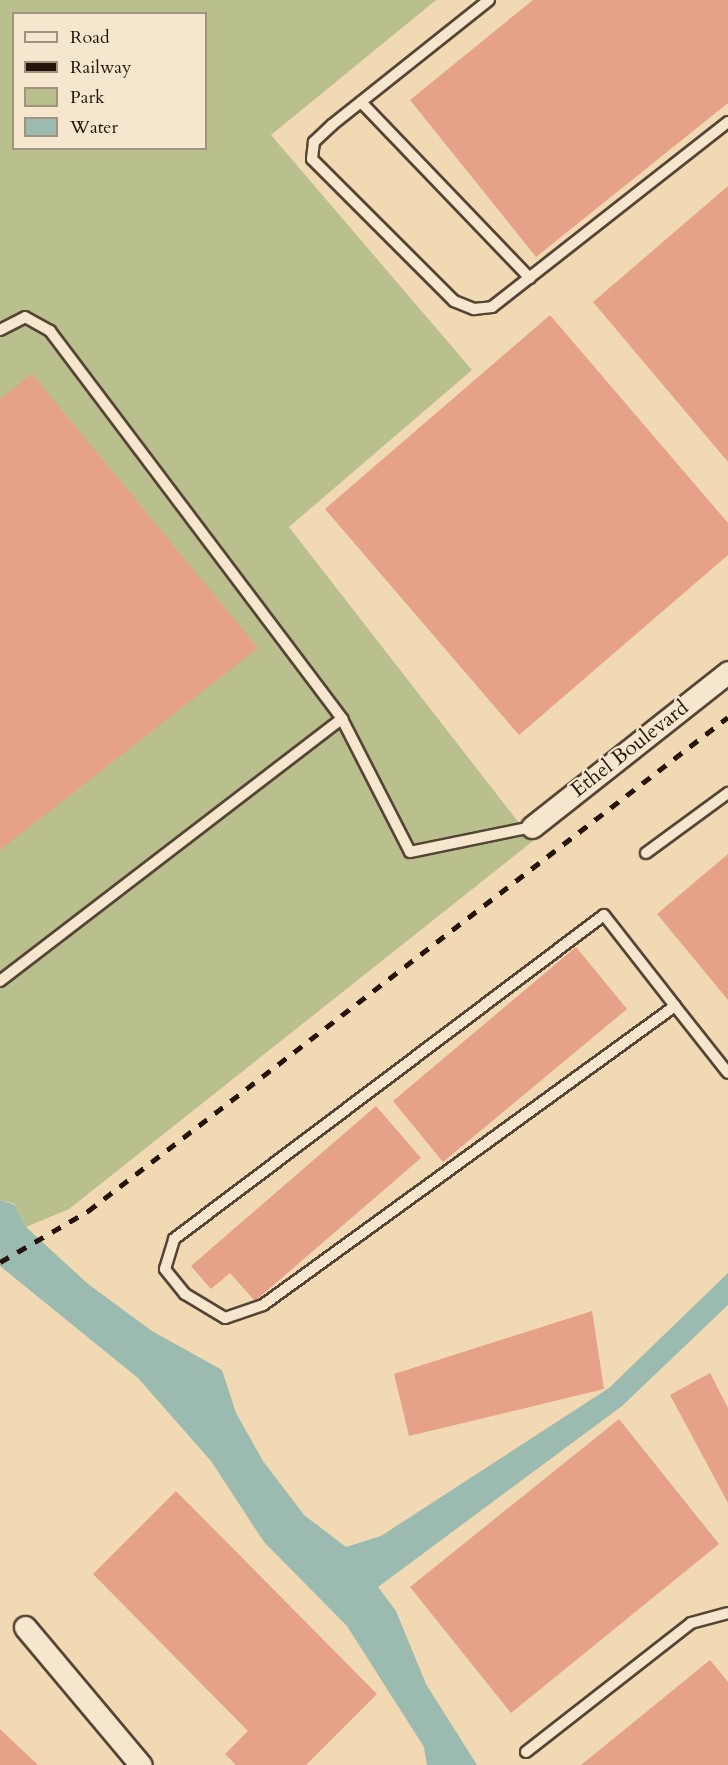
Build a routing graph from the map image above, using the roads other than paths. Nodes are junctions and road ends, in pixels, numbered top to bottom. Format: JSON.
{"nodes":[{"id":1,"x":489,"y":0,"type":"edge"},
{"id":2,"x":361,"y":102,"type":"junction"},
{"id":3,"x":728,"y":122,"type":"edge"},
{"id":4,"x":530,"y":278,"type":"junction"},
{"id":5,"x":0,"y":330,"type":"edge"},
{"id":6,"x":728,"y":672,"type":"edge"},
{"id":7,"x":342,"y":718,"type":"junction"},
{"id":8,"x":728,"y":793,"type":"edge"},
{"id":9,"x":532,"y":827,"type":"joint"},
{"id":10,"x":646,"y":853,"type":"dead end"},
{"id":11,"x":0,"y":981,"type":"edge"},
{"id":12,"x":675,"y":1006,"type":"junction"},
{"id":13,"x":728,"y":1073,"type":"edge"},
{"id":14,"x":728,"y":1613,"type":"edge"},
{"id":15,"x":25,"y":1627,"type":"dead end"},
{"id":16,"x":526,"y":1752,"type":"dead end"},
{"id":17,"x":141,"y":1765,"type":"edge"}],
"edges":[{"from":1,"to":2,"type":"lane"},
{"from":2,"to":4,"type":"lane"},
{"from":2,"to":4,"type":"lane"},
{"from":3,"to":4,"type":"lane"},
{"from":5,"to":7,"type":"lane"},
{"from":6,"to":9,"type":"street","name":"Ethel Boulevard"},
{"from":7,"to":9,"type":"lane"},
{"from":7,"to":11,"type":"lane"},
{"from":8,"to":10,"type":"lane"},
{"from":12,"to":12,"type":"lane"},
{"from":12,"to":13,"type":"lane"},
{"from":14,"to":16,"type":"lane"},
{"from":15,"to":17,"type":"street"}]}
